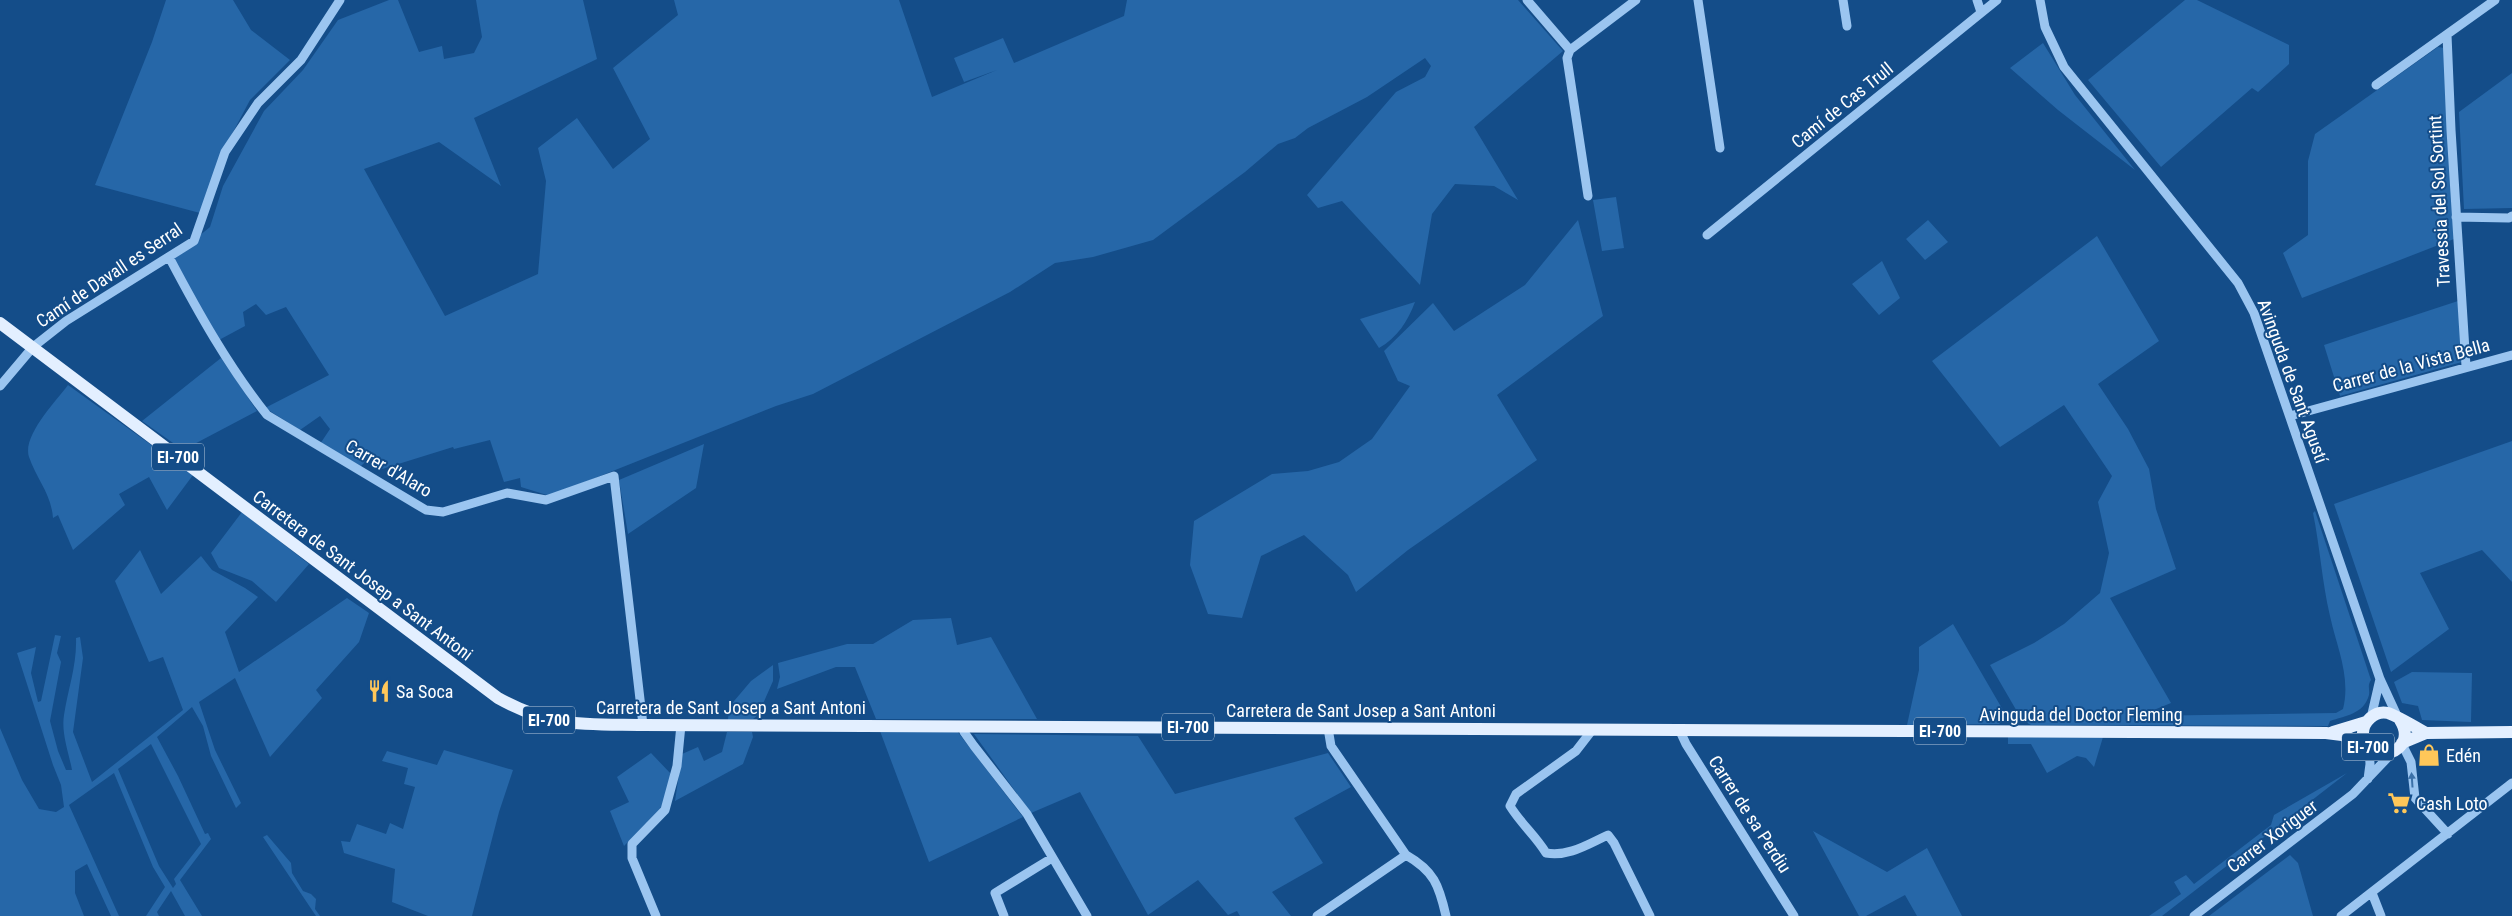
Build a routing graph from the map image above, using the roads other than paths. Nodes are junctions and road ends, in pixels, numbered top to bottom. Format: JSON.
{"nodes":[{"id":1,"x":340,"y":0,"type":"edge"},
{"id":2,"x":1527,"y":0,"type":"edge"},
{"id":3,"x":1636,"y":0,"type":"edge"},
{"id":4,"x":1698,"y":0,"type":"edge"},
{"id":5,"x":1843,"y":0,"type":"edge"},
{"id":6,"x":1977,"y":0,"type":"edge"},
{"id":7,"x":1997,"y":0,"type":"edge"},
{"id":8,"x":2040,"y":0,"type":"edge"},
{"id":9,"x":2495,"y":0,"type":"edge"},
{"id":10,"x":1981,"y":12,"type":"junction"},
{"id":11,"x":1847,"y":26,"type":"dead end"},
{"id":12,"x":2447,"y":35,"type":"junction"},
{"id":13,"x":1570,"y":50,"type":"junction"},
{"id":14,"x":2376,"y":85,"type":"dead end"},
{"id":15,"x":1720,"y":148,"type":"dead end"},
{"id":16,"x":1588,"y":196,"type":"dead end"},
{"id":17,"x":2512,"y":216,"type":"edge"},
{"id":18,"x":2456,"y":217,"type":"junction"},
{"id":19,"x":1708,"y":235,"type":"dead end"},
{"id":20,"x":169,"y":257,"type":"junction"},
{"id":21,"x":0,"y":323,"type":"edge"},
{"id":22,"x":33,"y":347,"type":"junction"},
{"id":23,"x":2512,"y":354,"type":"edge"},
{"id":24,"x":2466,"y":366,"type":"junction"},
{"id":25,"x":0,"y":386,"type":"edge"},
{"id":26,"x":2290,"y":416,"type":"junction"},
{"id":27,"x":2380,"y":679,"type":"junction"},
{"id":28,"x":2399,"y":719,"type":"junction"},
{"id":29,"x":2368,"y":720,"type":"junction"},
{"id":30,"x":681,"y":724,"type":"junction"},
{"id":31,"x":643,"y":725,"type":"junction"},
{"id":32,"x":964,"y":726,"type":"junction"},
{"id":33,"x":1328,"y":728,"type":"junction"},
{"id":34,"x":1593,"y":729,"type":"junction"},
{"id":35,"x":1679,"y":729,"type":"junction"},
{"id":36,"x":2512,"y":732,"type":"edge"},
{"id":37,"x":2330,"y":733,"type":"junction"},
{"id":38,"x":2426,"y":733,"type":"junction"},
{"id":39,"x":2368,"y":746,"type":"junction"},
{"id":40,"x":2398,"y":747,"type":"junction"},
{"id":41,"x":2368,"y":779,"type":"junction"},
{"id":42,"x":2512,"y":783,"type":"edge"},
{"id":43,"x":2448,"y":834,"type":"junction"},
{"id":44,"x":1406,"y":854,"type":"junction"},
{"id":45,"x":1052,"y":858,"type":"junction"},
{"id":46,"x":2372,"y":892,"type":"junction"},
{"id":47,"x":656,"y":916,"type":"edge"},
{"id":48,"x":1004,"y":916,"type":"edge"},
{"id":49,"x":1087,"y":916,"type":"edge"},
{"id":50,"x":1317,"y":916,"type":"edge"},
{"id":51,"x":1446,"y":916,"type":"edge"},
{"id":52,"x":1650,"y":916,"type":"edge"},
{"id":53,"x":1794,"y":916,"type":"edge"},
{"id":54,"x":2194,"y":916,"type":"edge"},
{"id":55,"x":2341,"y":916,"type":"edge"},
{"id":56,"x":2381,"y":916,"type":"edge"}],
"edges":[{"from":1,"to":20,"type":"street","name":"Camí de Davall es Serral"},
{"from":2,"to":13,"type":"street"},
{"from":3,"to":13,"type":"street"},
{"from":4,"to":15,"type":"street"},
{"from":5,"to":11,"type":"street"},
{"from":6,"to":10,"type":"street"},
{"from":7,"to":10,"type":"street","name":"Camí de Cas Trull"},
{"from":8,"to":26,"type":"street","name":"Avinguda de Sant Agustí"},
{"from":9,"to":12,"type":"street"},
{"from":10,"to":19,"type":"street","name":"Camí de Cas Trull"},
{"from":12,"to":14,"type":"street"},
{"from":12,"to":18,"type":"street","name":"Travessia del Sol Sortint"},
{"from":13,"to":16,"type":"street"},
{"from":17,"to":18,"type":"street"},
{"from":18,"to":24,"type":"street","name":"Travessia del Sol Sortint"},
{"from":20,"to":22,"type":"street","name":"Camí de Davall es Serral"},
{"from":20,"to":31,"type":"street","name":"Carrer d'Alaro"},
{"from":21,"to":22,"type":"main road","name":"Carretera de Sant Josep a Sant Antoni","number":"EI-700"},
{"from":22,"to":25,"type":"street","name":"Camí de Davall es Serral"},
{"from":22,"to":31,"type":"main road","name":"Carretera de Sant Josep a Sant Antoni","number":"EI-700"},
{"from":23,"to":24,"type":"street","name":"Carrer de la Vista Bella"},
{"from":24,"to":26,"type":"street","name":"Carrer de la Vista Bella"},
{"from":26,"to":27,"type":"street","name":"Avinguda de Sant Agustí"},
{"from":27,"to":28,"type":"street","name":"Avinguda de Sant Agustí"},
{"from":27,"to":29,"type":"street"},
{"from":28,"to":29,"type":"main road","number":"EI-700"},
{"from":28,"to":38,"type":"main road","number":"EI-700"},
{"from":28,"to":40,"type":"main road","number":"EI-700"},
{"from":29,"to":37,"type":"main road","name":"Avinguda del Doctor Fleming","number":"EI-700"},
{"from":29,"to":39,"type":"main road","number":"EI-700"},
{"from":30,"to":31,"type":"main road","name":"Carretera de Sant Josep a Sant Antoni","number":"EI-700"},
{"from":30,"to":32,"type":"main road","name":"Carretera de Sant Josep a Sant Antoni","number":"EI-700"},
{"from":30,"to":47,"type":"street"},
{"from":32,"to":33,"type":"main road","name":"Carretera de Sant Josep a Sant Antoni","number":"EI-700"},
{"from":32,"to":45,"type":"street"},
{"from":33,"to":34,"type":"main road","name":"Carretera de Sant Josep a Sant Antoni","number":"EI-700"},
{"from":33,"to":44,"type":"street"},
{"from":34,"to":35,"type":"main road","name":"Avinguda del Doctor Fleming","number":"EI-700"},
{"from":34,"to":52,"type":"street"},
{"from":35,"to":37,"type":"main road","name":"Avinguda del Doctor Fleming","number":"EI-700"},
{"from":35,"to":53,"type":"street","name":"Carrer de sa Perdiu"},
{"from":36,"to":38,"type":"main road","number":"EI-700"},
{"from":37,"to":39,"type":"main road","name":"Avinguda del Doctor Fleming","number":"EI-700"},
{"from":38,"to":40,"type":"main road","number":"EI-700"},
{"from":39,"to":40,"type":"main road","number":"EI-700"},
{"from":39,"to":41,"type":"street"},
{"from":40,"to":41,"type":"street","name":"Carrer Xoriguer"},
{"from":43,"to":40,"type":"street","one_way":true},
{"from":41,"to":54,"type":"street","name":"Carrer Xoriguer"},
{"from":42,"to":43,"type":"street"},
{"from":43,"to":46,"type":"street"},
{"from":44,"to":50,"type":"street"},
{"from":44,"to":51,"type":"street"},
{"from":45,"to":48,"type":"street"},
{"from":45,"to":49,"type":"street"},
{"from":46,"to":55,"type":"street"},
{"from":46,"to":56,"type":"street"}]}
